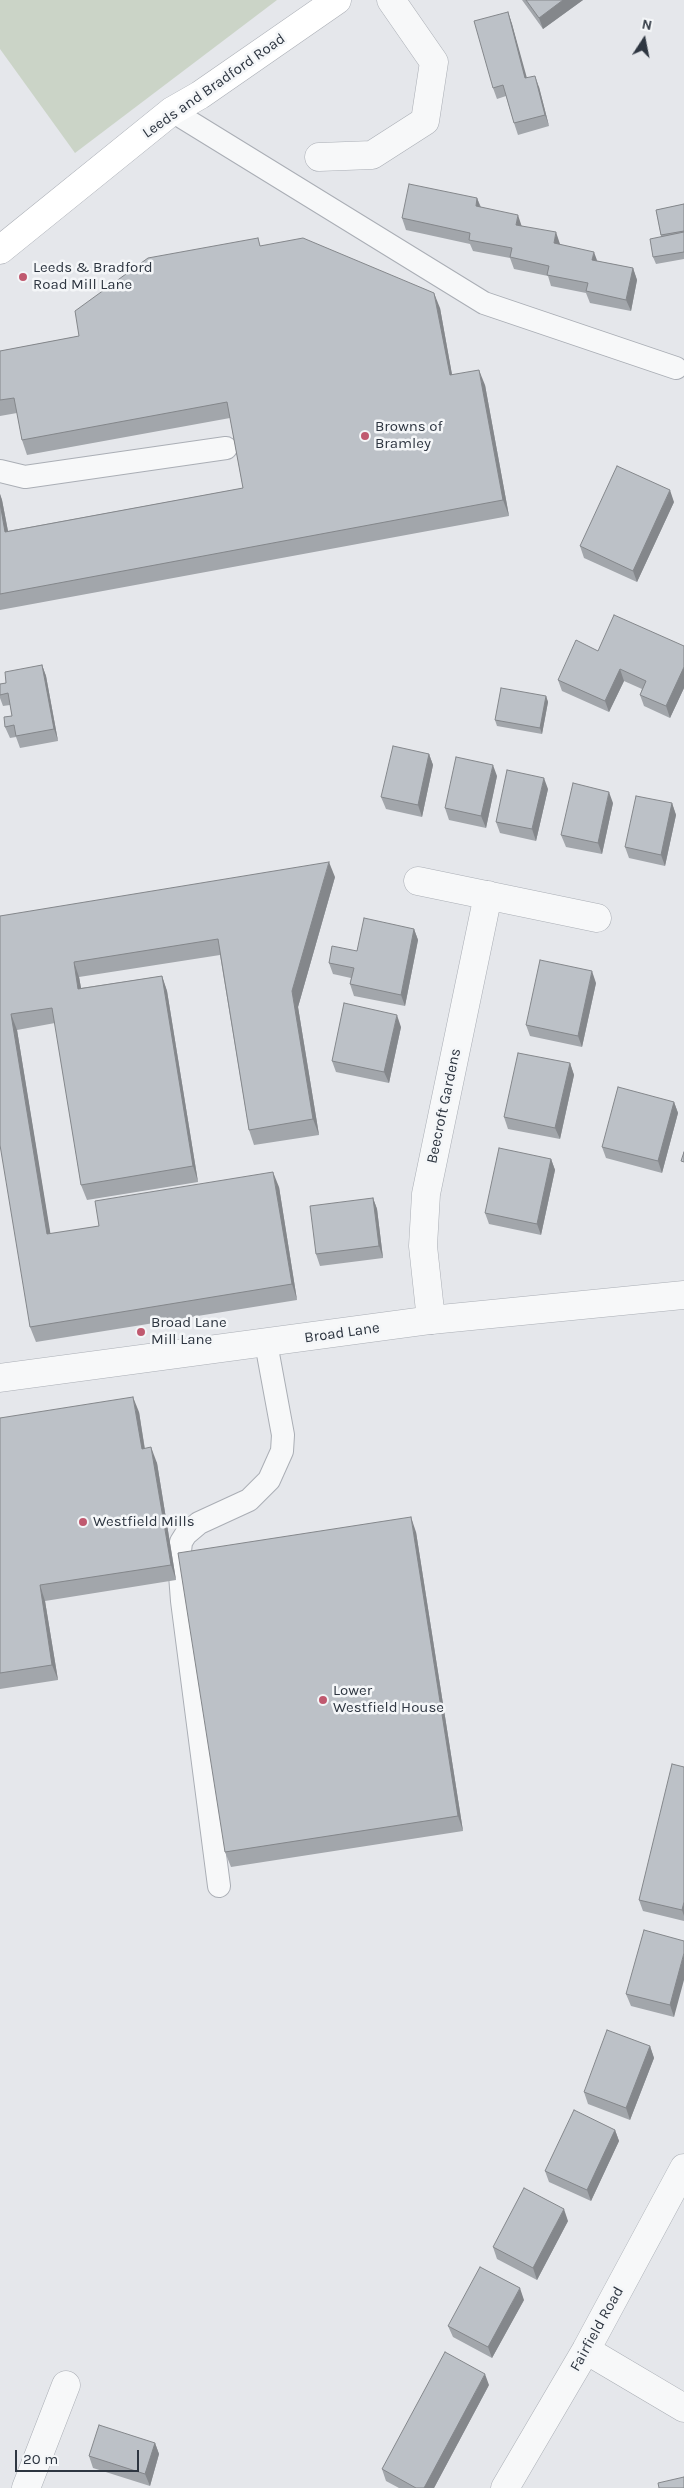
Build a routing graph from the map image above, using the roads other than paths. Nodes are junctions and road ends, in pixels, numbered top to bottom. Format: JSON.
{"nodes":[{"id":1,"x":337,"y":0,"type":"edge"},
{"id":2,"x":391,"y":0,"type":"edge"},
{"id":3,"x":172,"y":111,"type":"junction"},
{"id":4,"x":319,"y":157,"type":"dead end"},
{"id":5,"x":0,"y":250,"type":"edge"},
{"id":6,"x":676,"y":368,"type":"dead end"},
{"id":7,"x":226,"y":448,"type":"dead end"},
{"id":8,"x":0,"y":471,"type":"edge"},
{"id":9,"x":418,"y":881,"type":"dead end"},
{"id":10,"x":488,"y":895,"type":"junction"},
{"id":11,"x":597,"y":918,"type":"dead end"},
{"id":12,"x":684,"y":1295,"type":"edge"},
{"id":13,"x":431,"y":1320,"type":"junction"},
{"id":14,"x":266,"y":1343,"type":"junction"},
{"id":15,"x":0,"y":1378,"type":"edge"},
{"id":16,"x":219,"y":1886,"type":"dead end"},
{"id":17,"x":684,"y":2168,"type":"edge"},
{"id":18,"x":586,"y":2350,"type":"junction"},
{"id":19,"x":66,"y":2385,"type":"dead end"},
{"id":20,"x":684,"y":2408,"type":"edge"},
{"id":21,"x":26,"y":2488,"type":"edge"},
{"id":22,"x":505,"y":2488,"type":"edge"}],
"edges":[{"from":1,"to":3,"type":"main road","name":"Leeds and Bradford Road"},
{"from":2,"to":4,"type":"street"},
{"from":3,"to":5,"type":"main road","name":"Leeds and Bradford Road"},
{"from":3,"to":6,"type":"lane"},
{"from":7,"to":8,"type":"lane"},
{"from":9,"to":10,"type":"street"},
{"from":10,"to":11,"type":"street"},
{"from":10,"to":13,"type":"street","name":"Beecroft Gardens"},
{"from":12,"to":13,"type":"street","name":"Broad Lane"},
{"from":13,"to":14,"type":"street","name":"Broad Lane"},
{"from":14,"to":15,"type":"street","name":"Broad Lane"},
{"from":14,"to":16,"type":"lane"},
{"from":17,"to":18,"type":"street","name":"Fairfield Road"},
{"from":18,"to":20,"type":"street"},
{"from":18,"to":22,"type":"street","name":"Fairfield Road"},
{"from":19,"to":21,"type":"street"}]}
